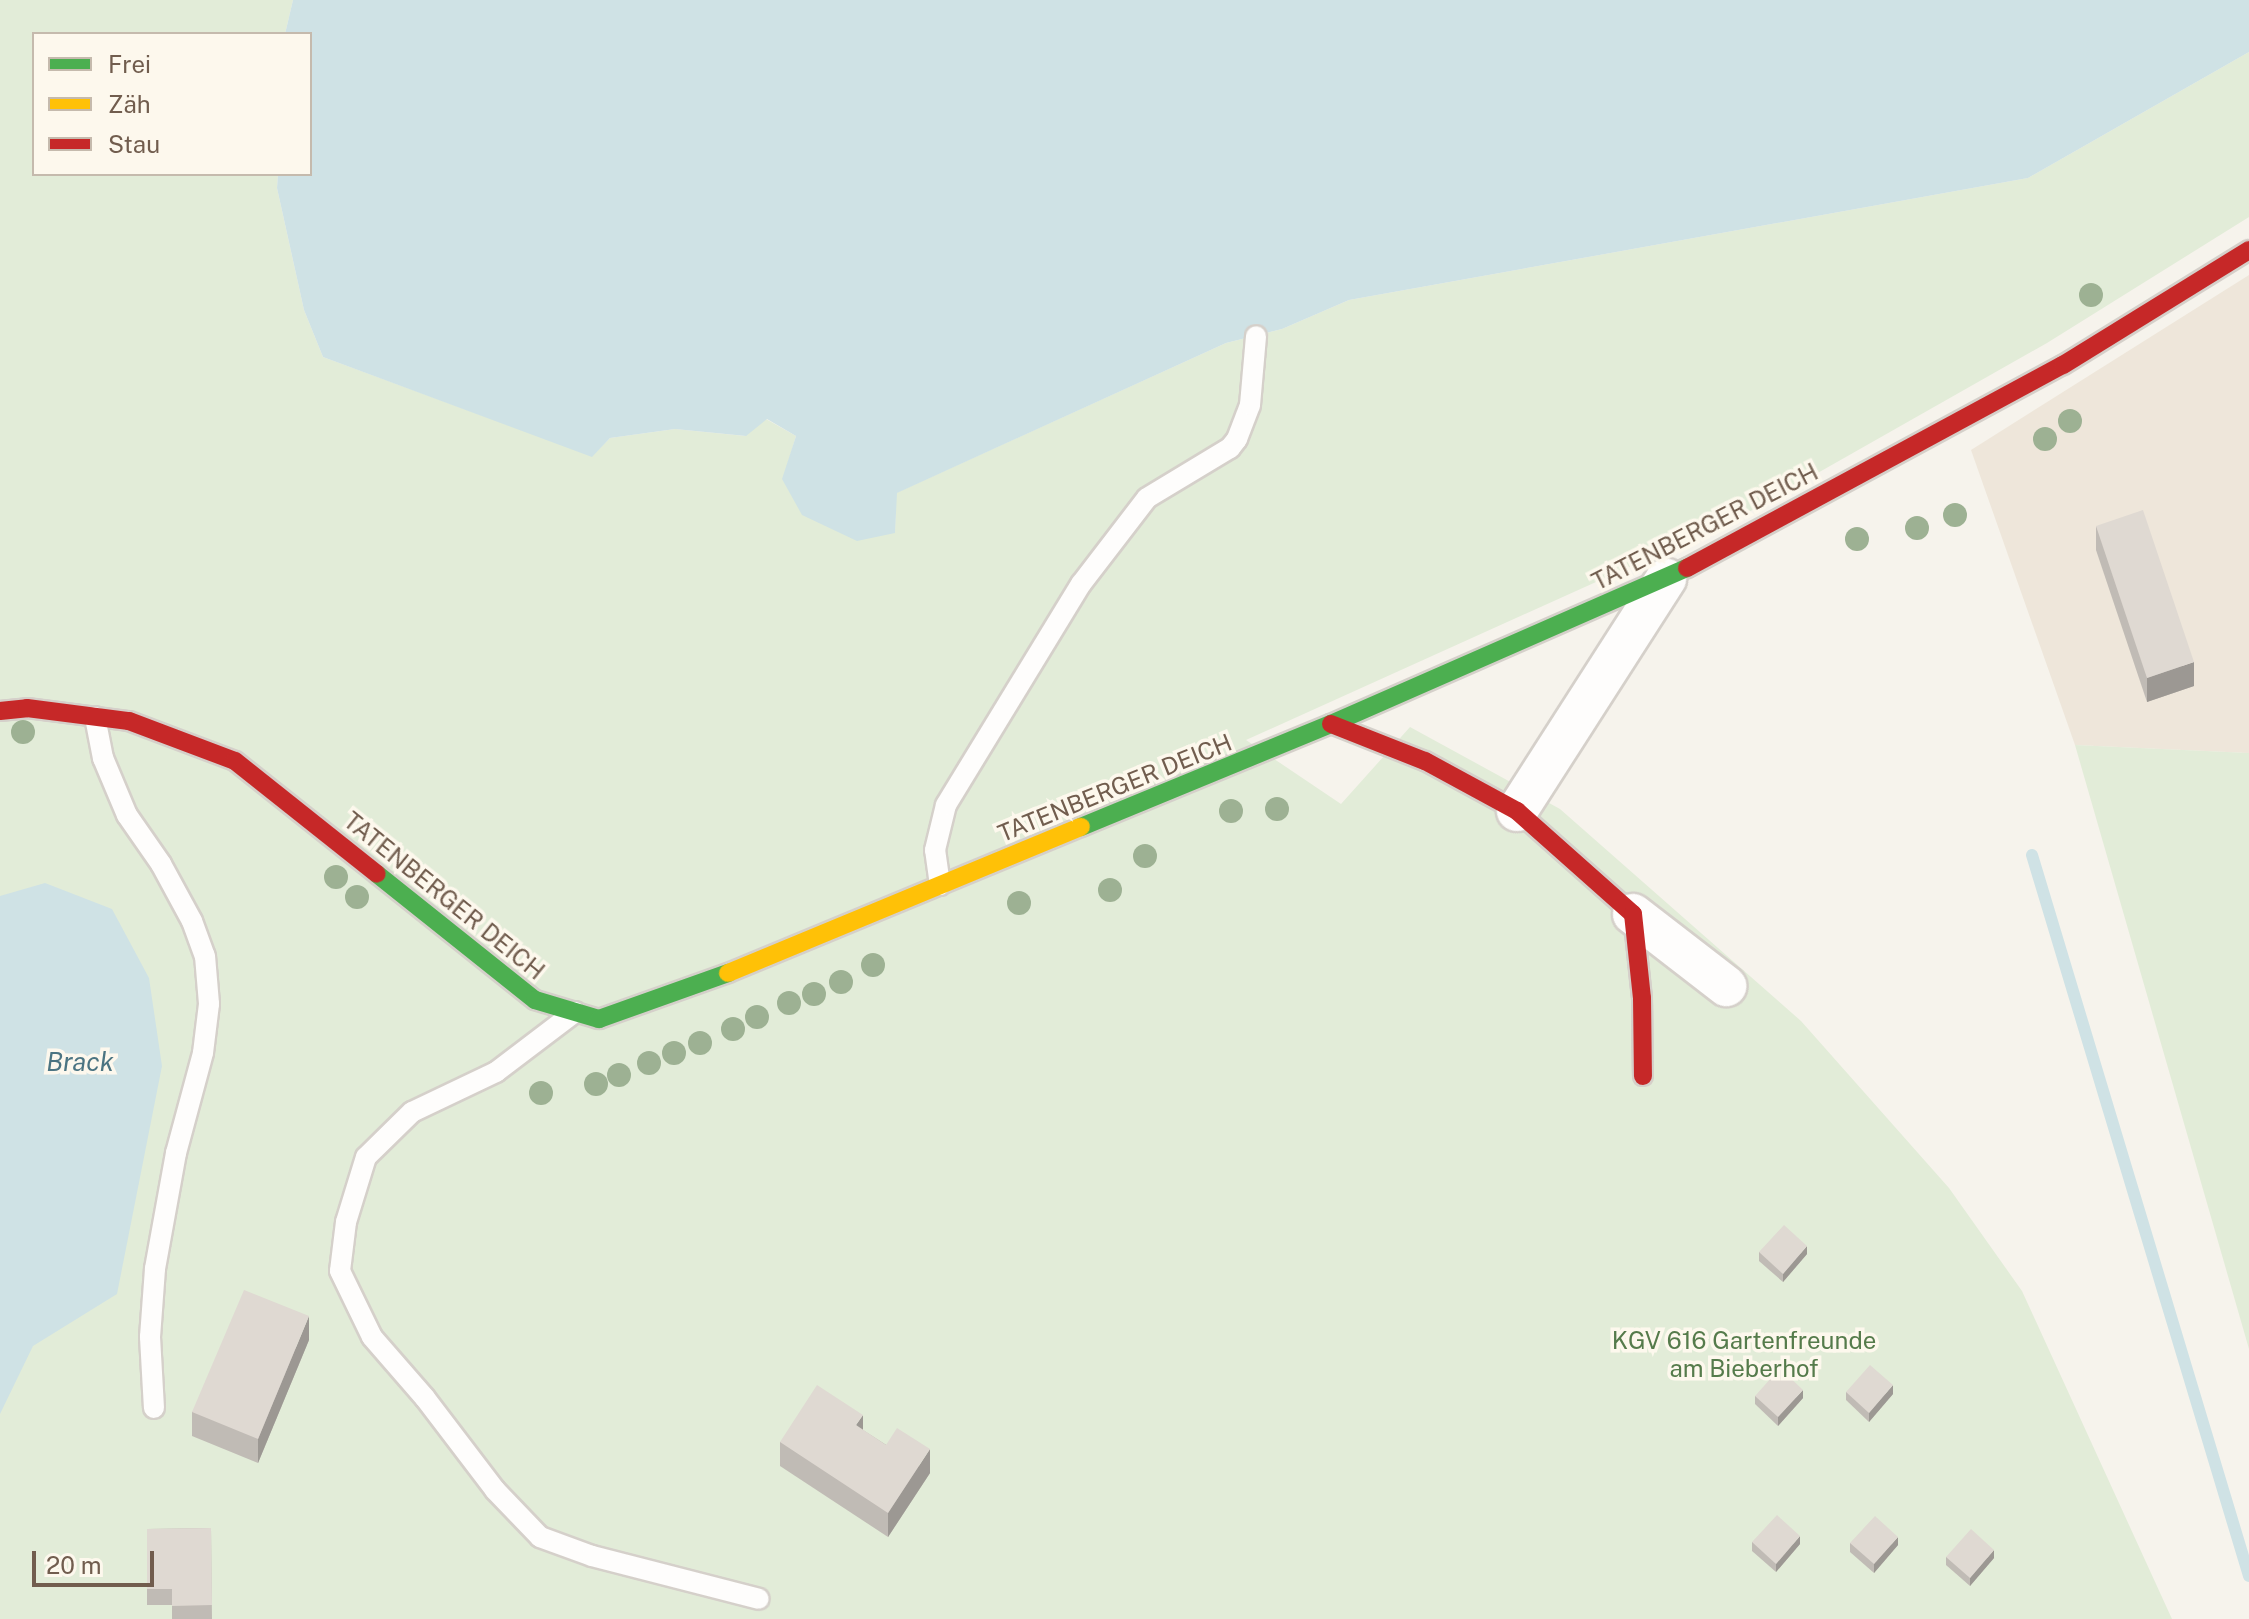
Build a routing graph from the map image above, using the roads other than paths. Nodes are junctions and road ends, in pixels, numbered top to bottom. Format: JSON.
{"nodes":[{"id":1,"x":2249,"y":250,"type":"edge"},
{"id":2,"x":1256,"y":336,"type":"dead end"},
{"id":3,"x":1666,"y":579,"type":"junction"},
{"id":4,"x":0,"y":711,"type":"edge"},
{"id":5,"x":95,"y":717,"type":"junction"},
{"id":6,"x":1331,"y":724,"type":"junction"},
{"id":7,"x":1517,"y":811,"type":"junction"},
{"id":8,"x":940,"y":885,"type":"junction"},
{"id":9,"x":1633,"y":914,"type":"junction"},
{"id":10,"x":1726,"y":986,"type":"dead end"},
{"id":11,"x":575,"y":1012,"type":"junction"},
{"id":12,"x":1643,"y":1076,"type":"dead end"},
{"id":13,"x":154,"y":1408,"type":"dead end"},
{"id":14,"x":759,"y":1599,"type":"dead end"}],
"edges":[{"from":1,"to":3,"type":"street","name":"TATENBERGER DEICH"},
{"from":2,"to":8,"type":"lane"},
{"from":3,"to":6,"type":"street","name":"TATENBERGER DEICH"},
{"from":3,"to":7,"type":"street"},
{"from":4,"to":5,"type":"street","name":"TATENBERGER DEICH"},
{"from":5,"to":11,"type":"street","name":"TATENBERGER DEICH"},
{"from":5,"to":13,"type":"lane"},
{"from":6,"to":7,"type":"street"},
{"from":6,"to":8,"type":"street","name":"TATENBERGER DEICH"},
{"from":7,"to":9,"type":"street"},
{"from":8,"to":11,"type":"street","name":"TATENBERGER DEICH"},
{"from":9,"to":10,"type":"street"},
{"from":9,"to":12,"type":"street"},
{"from":11,"to":14,"type":"lane"}]}
